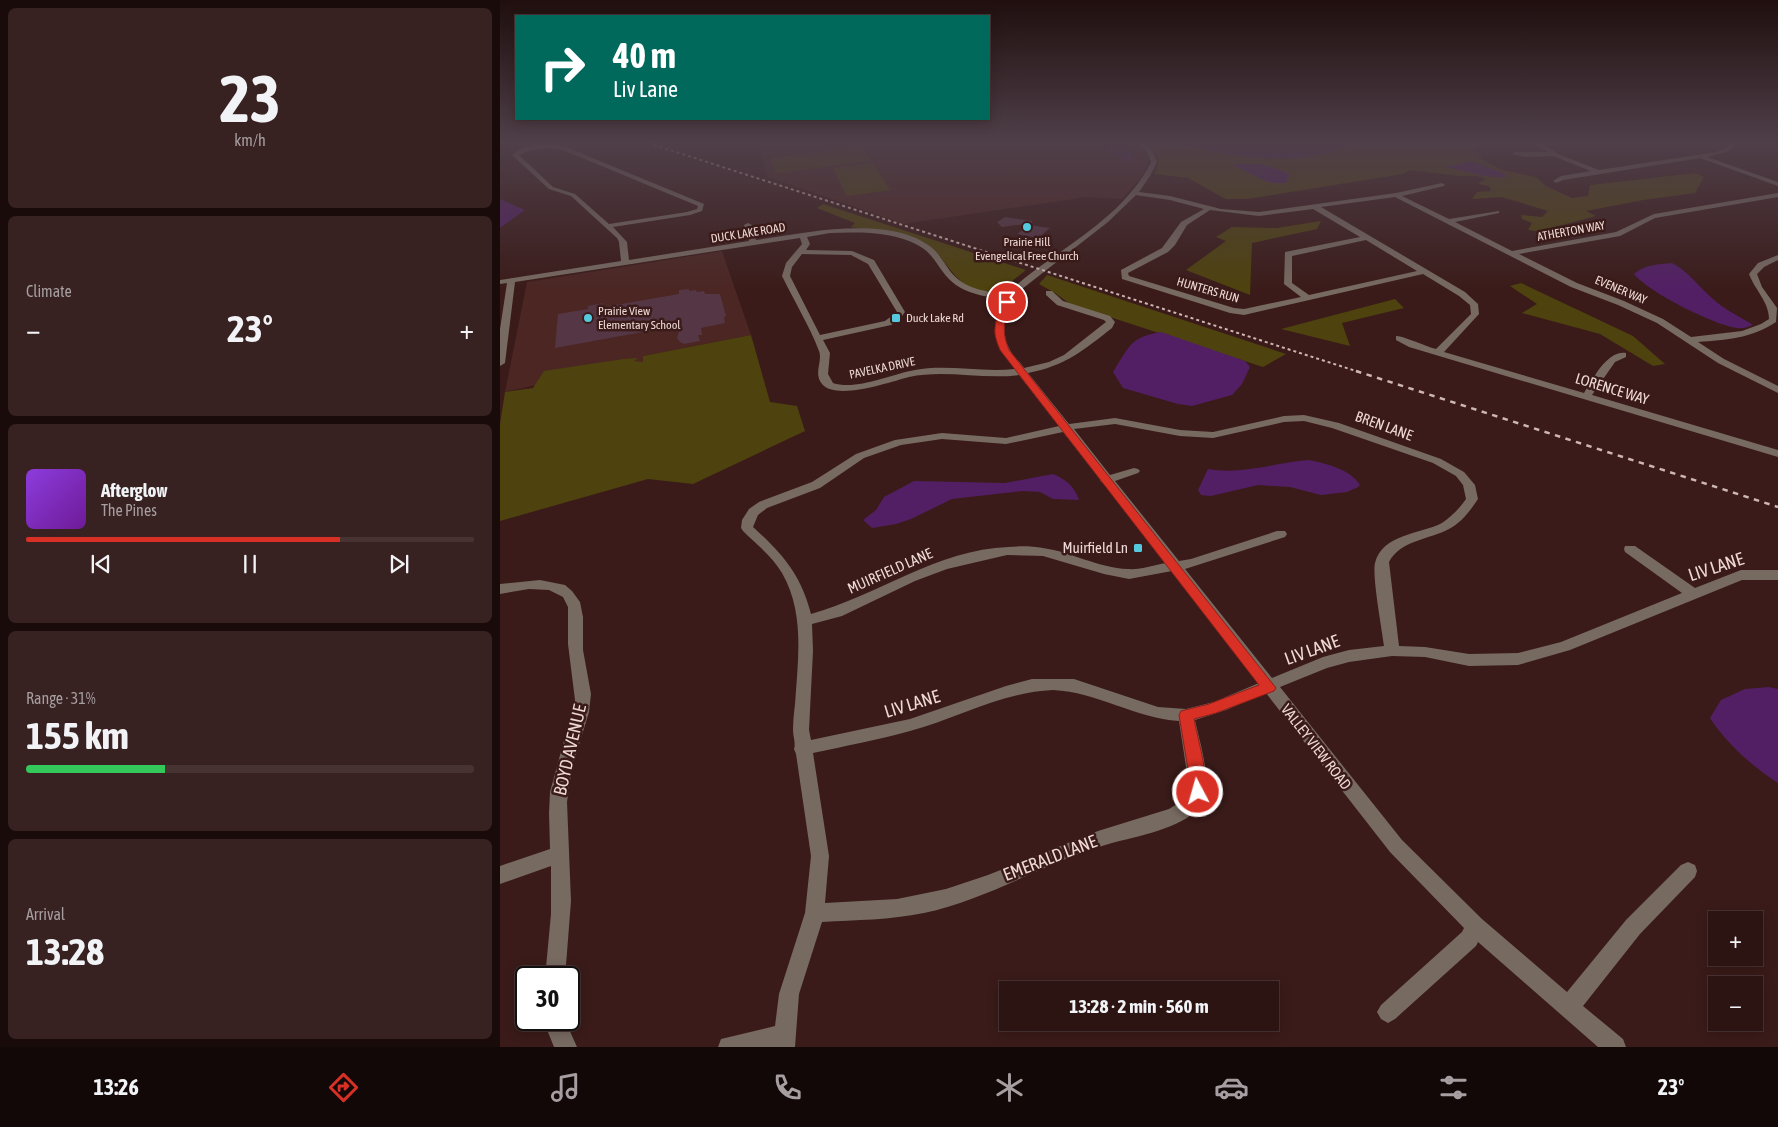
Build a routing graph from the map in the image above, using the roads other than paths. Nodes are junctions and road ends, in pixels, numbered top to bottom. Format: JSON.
{"nodes":[{"id":1,"x":562,"y":192,"type":"edge"},
{"id":2,"x":670,"y":192,"type":"edge"},
{"id":3,"x":1410,"y":192,"type":"edge"},
{"id":4,"x":1134,"y":193,"type":"joint"},
{"id":5,"x":1396,"y":195,"type":"junction"},
{"id":6,"x":1778,"y":195,"type":"edge"},
{"id":7,"x":1315,"y":207,"type":"junction"},
{"id":8,"x":1208,"y":209,"type":"junction"},
{"id":9,"x":1497,"y":212,"type":"dead end"},
{"id":10,"x":1450,"y":221,"type":"junction"},
{"id":11,"x":748,"y":224,"type":"dead end"},
{"id":12,"x":607,"y":226,"type":"junction"},
{"id":13,"x":802,"y":235,"type":"junction"},
{"id":14,"x":1365,"y":238,"type":"junction"},
{"id":15,"x":753,"y":243,"type":"junction"},
{"id":16,"x":800,"y":252,"type":"junction"},
{"id":17,"x":1512,"y":253,"type":"junction"},
{"id":18,"x":1778,"y":257,"type":"edge"},
{"id":19,"x":625,"y":263,"type":"junction"},
{"id":20,"x":1423,"y":272,"type":"junction"},
{"id":21,"x":511,"y":281,"type":"junction"},
{"id":22,"x":500,"y":282,"type":"edge"},
{"id":23,"x":1049,"y":293,"type":"dead end"},
{"id":24,"x":1010,"y":297,"type":"junction"},
{"id":25,"x":1308,"y":298,"type":"junction"},
{"id":26,"x":1774,"y":304,"type":"edge"},
{"id":27,"x":817,"y":338,"type":"junction"},
{"id":28,"x":1399,"y":338,"type":"dead end"},
{"id":29,"x":1689,"y":340,"type":"junction"},
{"id":30,"x":1438,"y":353,"type":"junction"},
{"id":31,"x":1623,"y":355,"type":"dead end"},
{"id":32,"x":500,"y":363,"type":"edge"},
{"id":33,"x":1019,"y":371,"type":"junction"},
{"id":34,"x":1778,"y":390,"type":"edge"},
{"id":35,"x":1586,"y":397,"type":"junction"},
{"id":36,"x":1065,"y":429,"type":"junction"},
{"id":37,"x":1778,"y":454,"type":"edge"},
{"id":38,"x":1134,"y":471,"type":"dead end"},
{"id":39,"x":1106,"y":480,"type":"junction"},
{"id":40,"x":1281,"y":534,"type":"dead end"},
{"id":41,"x":1630,"y":549,"type":"dead end"},
{"id":42,"x":1174,"y":566,"type":"junction"},
{"id":43,"x":1778,"y":575,"type":"edge"},
{"id":44,"x":500,"y":589,"type":"edge"},
{"id":45,"x":1693,"y":594,"type":"junction"},
{"id":46,"x":805,"y":621,"type":"junction"},
{"id":47,"x":1392,"y":651,"type":"junction"},
{"id":48,"x":1269,"y":688,"type":"junction"},
{"id":49,"x":1186,"y":715,"type":"junction"},
{"id":50,"x":802,"y":749,"type":"junction"},
{"id":51,"x":560,"y":854,"type":"junction"},
{"id":52,"x":1688,"y":871,"type":"dead end"},
{"id":53,"x":500,"y":875,"type":"edge"},
{"id":54,"x":815,"y":913,"type":"junction"},
{"id":55,"x":1475,"y":926,"type":"junction"},
{"id":56,"x":556,"y":966,"type":"edge"},
{"id":57,"x":1568,"y":1008,"type":"junction"},
{"id":58,"x":1388,"y":1012,"type":"dead end"},
{"id":59,"x":557,"y":1031,"type":"edge"},
{"id":60,"x":784,"y":1041,"type":"edge"},
{"id":61,"x":566,"y":1047,"type":"edge"},
{"id":62,"x":729,"y":1047,"type":"edge"},
{"id":63,"x":1615,"y":1047,"type":"edge"}],
"edges":[{"from":1,"to":12,"type":"street"},
{"from":2,"to":12,"type":"street"},
{"from":3,"to":5,"type":"street"},
{"from":4,"to":8,"type":"street"},
{"from":4,"to":24,"type":"street","name":"VALLEY VIEW ROAD"},
{"from":5,"to":7,"type":"street"},
{"from":5,"to":10,"type":"street","name":"EVENER WAY"},
{"from":6,"to":17,"type":"street","name":"ATHERTON WAY"},
{"from":7,"to":8,"type":"street"},
{"from":7,"to":14,"type":"street"},
{"from":8,"to":25,"type":"street","name":"HUNTERS RUN"},
{"from":9,"to":10,"type":"street"},
{"from":10,"to":17,"type":"street","name":"EVENER WAY"},
{"from":11,"to":15,"type":"street"},
{"from":12,"to":19,"type":"street"},
{"from":13,"to":15,"type":"street","name":"DUCK LAKE ROAD"},
{"from":13,"to":16,"type":"street","name":"PAVELKA DRIVE"},
{"from":13,"to":24,"type":"street","name":"DUCK LAKE ROAD"},
{"from":14,"to":20,"type":"street"},
{"from":14,"to":25,"type":"street"},
{"from":15,"to":19,"type":"street","name":"DUCK LAKE ROAD"},
{"from":16,"to":27,"type":"street","name":"PAVELKA DRIVE"},
{"from":16,"to":27,"type":"street"},
{"from":17,"to":29,"type":"street","name":"EVENER WAY"},
{"from":18,"to":26,"type":"street"},
{"from":19,"to":21,"type":"street","name":"DUCK LAKE ROAD"},
{"from":20,"to":25,"type":"street","name":"HUNTERS RUN"},
{"from":20,"to":30,"type":"street"},
{"from":21,"to":22,"type":"street","name":"DUCK LAKE ROAD"},
{"from":21,"to":32,"type":"street"},
{"from":23,"to":33,"type":"street"},
{"from":24,"to":33,"type":"street","name":"VALLEY VIEW ROAD"},
{"from":26,"to":29,"type":"street"},
{"from":27,"to":33,"type":"street","name":"PAVELKA DRIVE"},
{"from":28,"to":30,"type":"street","name":"LORENCE WAY"},
{"from":29,"to":34,"type":"street","name":"EVENER WAY"},
{"from":30,"to":35,"type":"street","name":"LORENCE WAY"},
{"from":31,"to":35,"type":"street"},
{"from":33,"to":36,"type":"street","name":"VALLEY VIEW ROAD"},
{"from":35,"to":37,"type":"street","name":"LORENCE WAY"},
{"from":36,"to":39,"type":"street","name":"VALLEY VIEW ROAD"},
{"from":36,"to":46,"type":"street"},
{"from":36,"to":47,"type":"street","name":"BREN LANE"},
{"from":38,"to":39,"type":"street"},
{"from":39,"to":42,"type":"street","name":"VALLEY VIEW ROAD"},
{"from":40,"to":42,"type":"street","name":"MUIRFIELD LANE"},
{"from":41,"to":45,"type":"street"},
{"from":42,"to":46,"type":"street","name":"MUIRFIELD LANE"},
{"from":42,"to":48,"type":"street","name":"VALLEY VIEW ROAD"},
{"from":43,"to":45,"type":"street","name":"LIV LANE"},
{"from":44,"to":51,"type":"street","name":"BOYD AVENUE"},
{"from":45,"to":47,"type":"street","name":"LIV LANE"},
{"from":46,"to":50,"type":"street"},
{"from":47,"to":48,"type":"street","name":"LIV LANE"},
{"from":48,"to":49,"type":"street","name":"LIV LANE"},
{"from":48,"to":55,"type":"street","name":"VALLEY VIEW ROAD"},
{"from":49,"to":50,"type":"street","name":"LIV LANE"},
{"from":49,"to":54,"type":"street","name":"EMERALD LANE"},
{"from":50,"to":54,"type":"street"},
{"from":51,"to":53,"type":"street"},
{"from":51,"to":56,"type":"street","name":"BOYD AVENUE"},
{"from":52,"to":57,"type":"street"},
{"from":54,"to":60,"type":"street"},
{"from":55,"to":57,"type":"street","name":"VALLEY VIEW ROAD"},
{"from":55,"to":58,"type":"street"},
{"from":57,"to":63,"type":"street","name":"VALLEY VIEW ROAD"},
{"from":59,"to":61,"type":"street"},
{"from":60,"to":62,"type":"street"}]}
